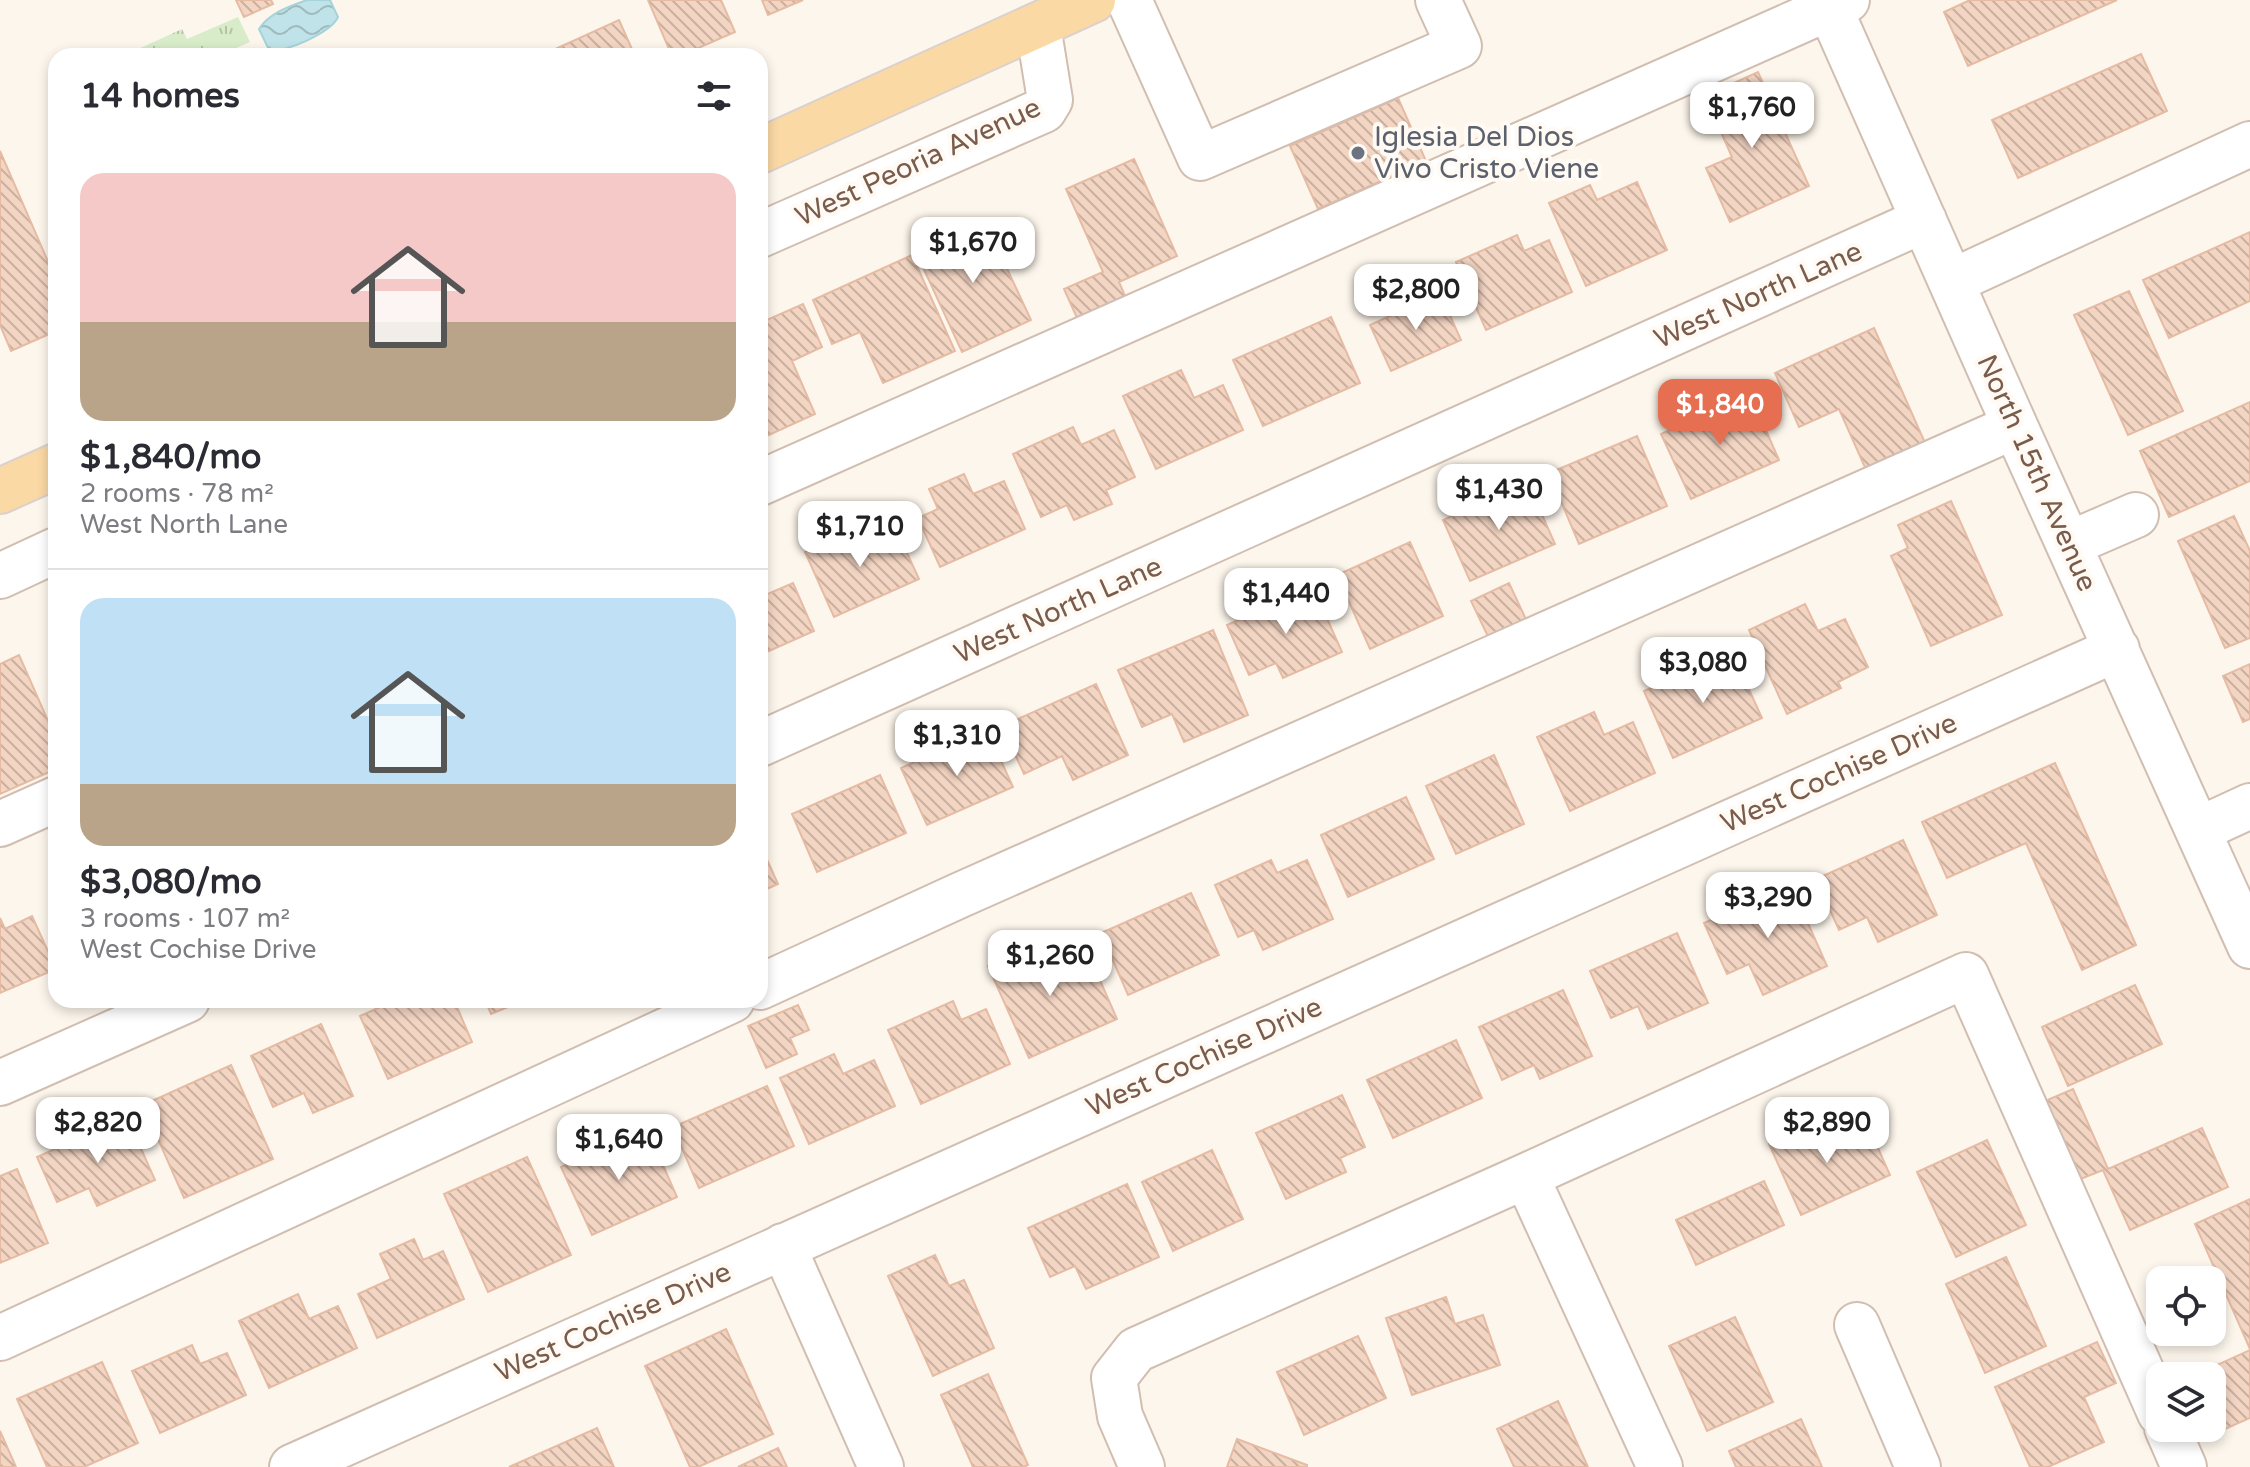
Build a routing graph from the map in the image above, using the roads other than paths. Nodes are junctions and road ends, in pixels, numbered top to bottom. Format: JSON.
{"nodes":[{"id":1,"x":1093,"y":0,"type":"edge"},
{"id":2,"x":1129,"y":0,"type":"edge"},
{"id":3,"x":1438,"y":0,"type":"edge"},
{"id":4,"x":1834,"y":3,"type":"edge"},
{"id":5,"x":1038,"y":26,"type":"junction"},
{"id":6,"x":2250,"y":144,"type":"edge"},
{"id":7,"x":768,"y":147,"type":"edge"},
{"id":8,"x":1924,"y":220,"type":"junction"},
{"id":9,"x":768,"y":231,"type":"edge"},
{"id":10,"x":1951,"y":282,"type":"junction"},
{"id":11,"x":2015,"y":426,"type":"junction"},
{"id":12,"x":48,"y":470,"type":"edge"},
{"id":13,"x":768,"y":479,"type":"edge"},
{"id":14,"x":0,"y":491,"type":"edge"},
{"id":15,"x":2136,"y":515,"type":"dead end"},
{"id":16,"x":2069,"y":544,"type":"junction"},
{"id":17,"x":48,"y":554,"type":"edge"},
{"id":18,"x":0,"y":576,"type":"edge"},
{"id":19,"x":2117,"y":649,"type":"junction"},
{"id":20,"x":768,"y":740,"type":"edge"},
{"id":21,"x":48,"y":803,"type":"edge"},
{"id":22,"x":2250,"y":806,"type":"edge"},
{"id":23,"x":0,"y":824,"type":"edge"},
{"id":24,"x":2198,"y":830,"type":"junction"},
{"id":25,"x":2250,"y":946,"type":"edge"},
{"id":26,"x":768,"y":983,"type":"edge"},
{"id":27,"x":169,"y":1008,"type":"edge"},
{"id":28,"x":715,"y":1008,"type":"edge"},
{"id":29,"x":0,"y":1083,"type":"edge"},
{"id":30,"x":1526,"y":1176,"type":"junction"},
{"id":31,"x":783,"y":1246,"type":"junction"},
{"id":32,"x":1857,"y":1325,"type":"dead end"},
{"id":33,"x":0,"y":1338,"type":"edge"},
{"id":34,"x":2146,"y":1381,"type":"edge"},
{"id":35,"x":2173,"y":1442,"type":"edge"},
{"id":36,"x":292,"y":1467,"type":"edge"},
{"id":37,"x":881,"y":1467,"type":"edge"},
{"id":38,"x":1142,"y":1467,"type":"edge"},
{"id":39,"x":1660,"y":1467,"type":"edge"},
{"id":40,"x":1918,"y":1467,"type":"edge"},
{"id":41,"x":2184,"y":1467,"type":"edge"}],
"edges":[{"from":1,"to":5,"type":"main road"},
{"from":2,"to":3,"type":"street"},
{"from":4,"to":8,"type":"street","name":"North 15th Avenue"},
{"from":4,"to":13,"type":"street"},
{"from":5,"to":7,"type":"main road"},
{"from":5,"to":9,"type":"street","name":"West Peoria Avenue"},
{"from":6,"to":10,"type":"street"},
{"from":8,"to":10,"type":"street","name":"North 15th Avenue"},
{"from":8,"to":20,"type":"street","name":"West North Lane"},
{"from":10,"to":11,"type":"street","name":"North 15th Avenue"},
{"from":11,"to":16,"type":"street","name":"North 15th Avenue"},
{"from":11,"to":26,"type":"street"},
{"from":12,"to":14,"type":"main road"},
{"from":15,"to":16,"type":"street"},
{"from":16,"to":19,"type":"street","name":"North 15th Avenue"},
{"from":17,"to":18,"type":"street"},
{"from":19,"to":24,"type":"street","name":"North 15th Avenue"},
{"from":19,"to":31,"type":"street","name":"West Cochise Drive"},
{"from":21,"to":23,"type":"street"},
{"from":22,"to":24,"type":"street"},
{"from":24,"to":25,"type":"street","name":"North 15th Avenue"},
{"from":27,"to":29,"type":"street"},
{"from":28,"to":33,"type":"street"},
{"from":30,"to":34,"type":"street"},
{"from":30,"to":38,"type":"street"},
{"from":30,"to":39,"type":"street"},
{"from":31,"to":36,"type":"street","name":"West Cochise Drive"},
{"from":31,"to":37,"type":"street"},
{"from":32,"to":40,"type":"street"},
{"from":35,"to":41,"type":"street"}]}
